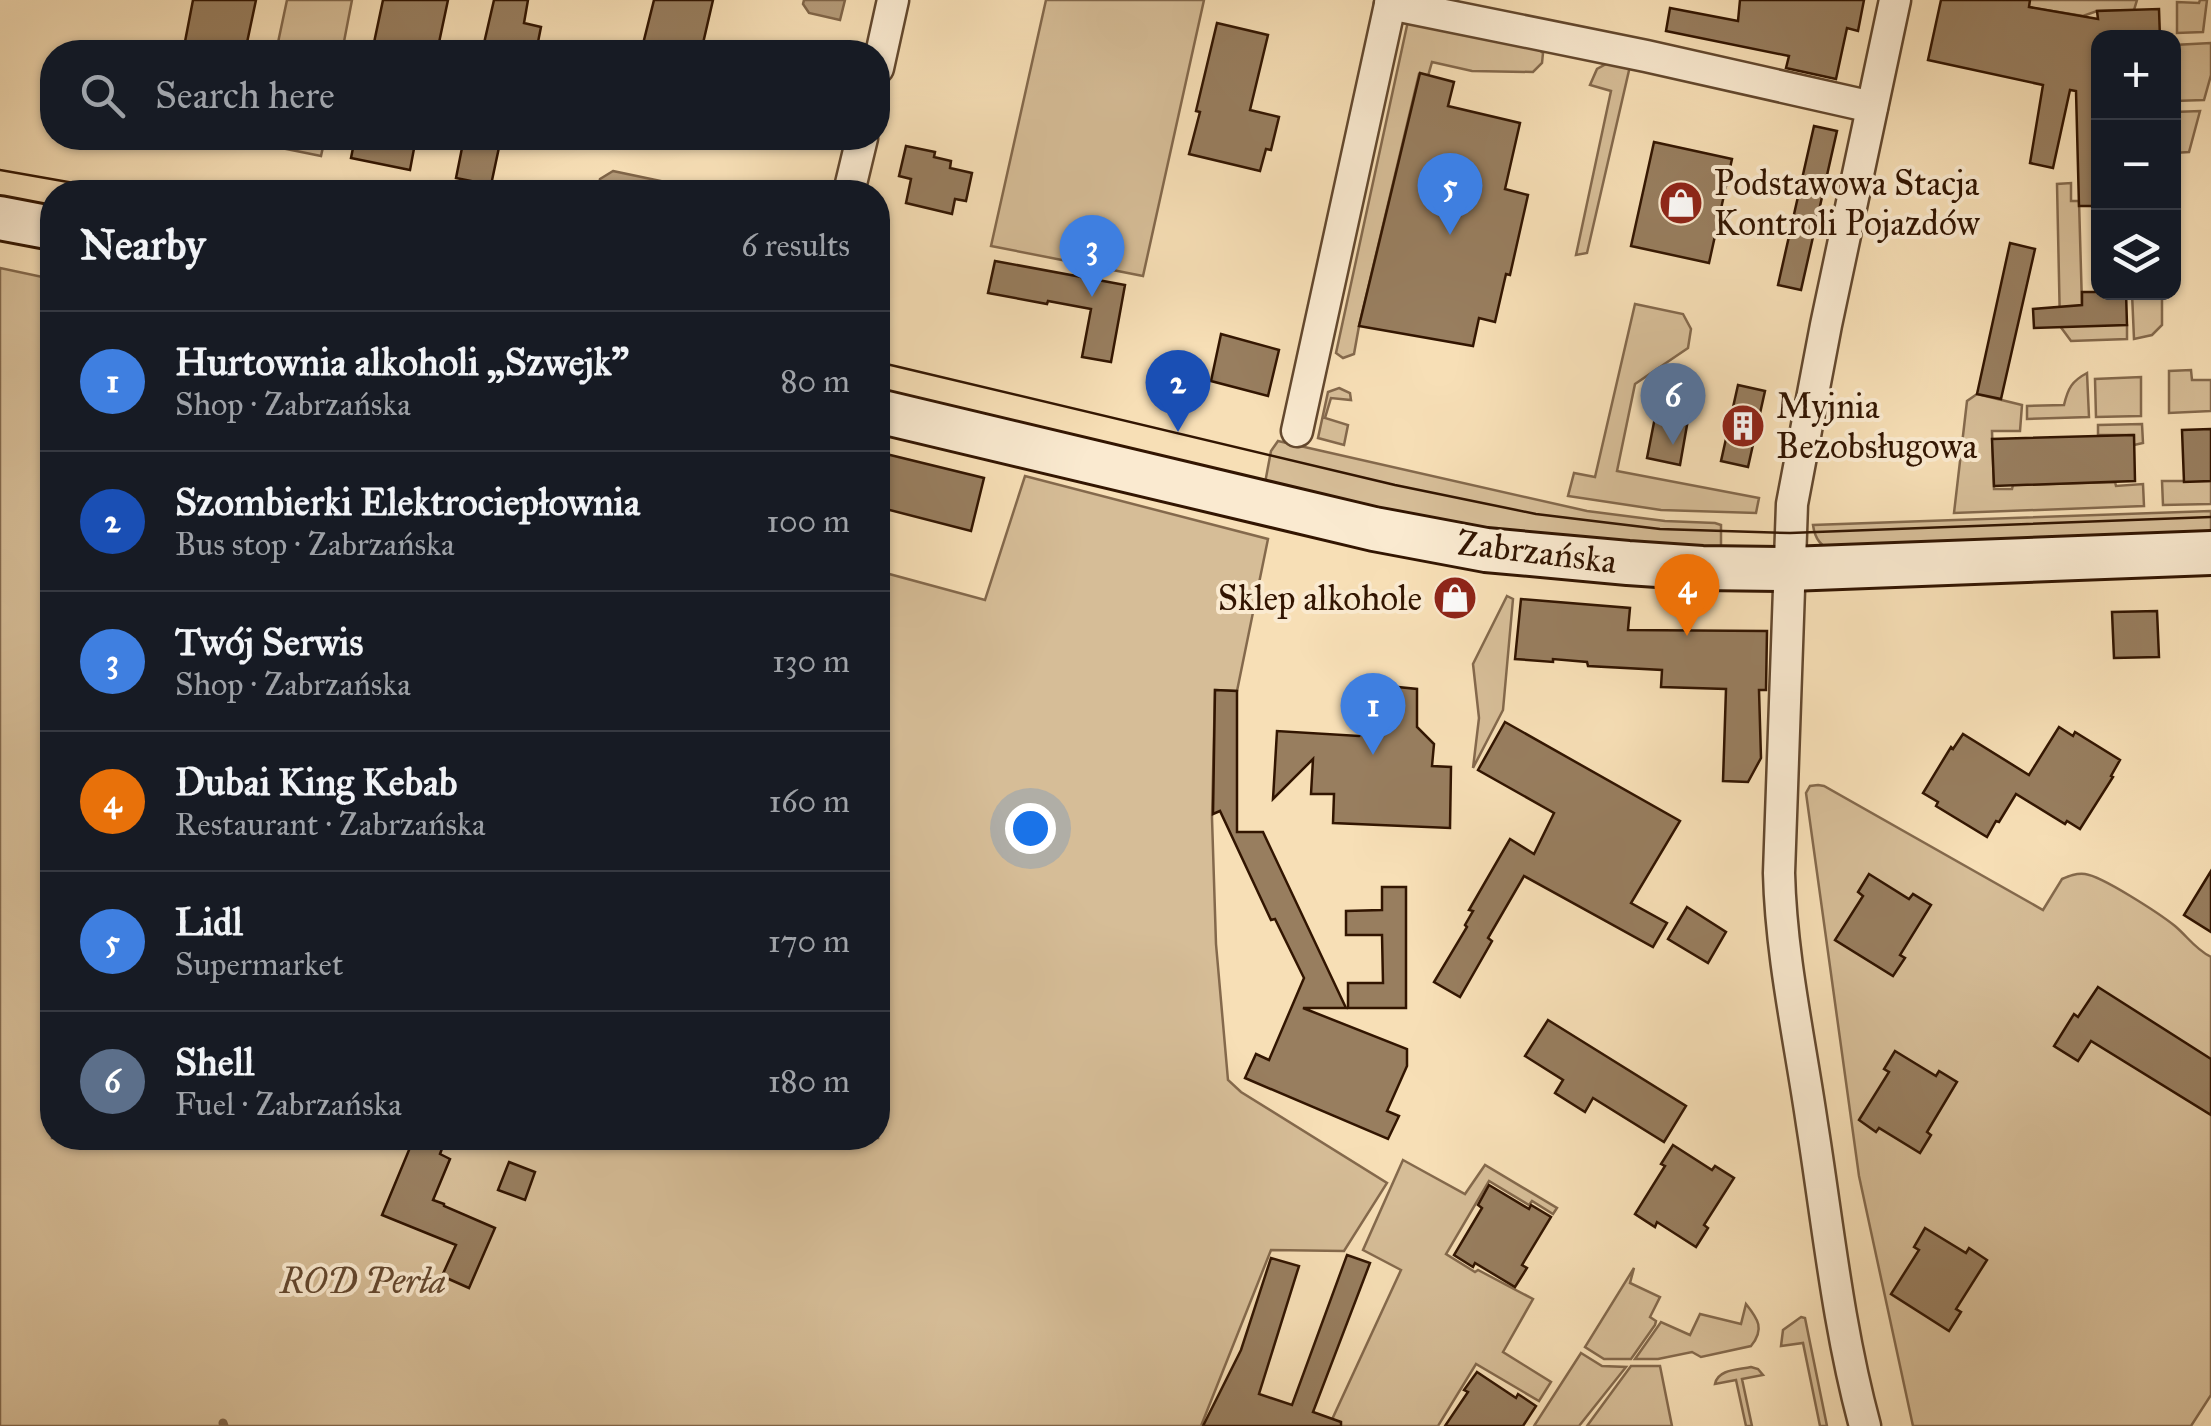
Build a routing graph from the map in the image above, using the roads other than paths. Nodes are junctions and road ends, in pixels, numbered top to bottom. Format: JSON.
{"nodes":[{"id":1,"x":893,"y":0,"type":"edge"},
{"id":2,"x":1896,"y":0,"type":"edge"},
{"id":3,"x":1390,"y":2,"type":"edge"},
{"id":4,"x":884,"y":40,"type":"edge"},
{"id":5,"x":1872,"y":107,"type":"junction"},
{"id":6,"x":859,"y":150,"type":"edge"},
{"id":7,"x":852,"y":180,"type":"edge"},
{"id":8,"x":0,"y":218,"type":"edge"},
{"id":9,"x":40,"y":226,"type":"edge"},
{"id":10,"x":890,"y":414,"type":"edge"},
{"id":11,"x":1297,"y":431,"type":"dead end"},
{"id":12,"x":2211,"y":554,"type":"edge"},
{"id":13,"x":1789,"y":569,"type":"junction"},
{"id":14,"x":1865,"y":1426,"type":"edge"}],
"edges":[{"from":1,"to":4,"type":"street"},
{"from":2,"to":5,"type":"street"},
{"from":3,"to":5,"type":"street"},
{"from":3,"to":11,"type":"street"},
{"from":5,"to":13,"type":"street"},
{"from":6,"to":7,"type":"street"},
{"from":8,"to":9,"type":"street"},
{"from":10,"to":13,"type":"street","name":"Zabrzańska"},
{"from":12,"to":13,"type":"street","name":"Zabrzańska"},
{"from":13,"to":14,"type":"street"}]}
